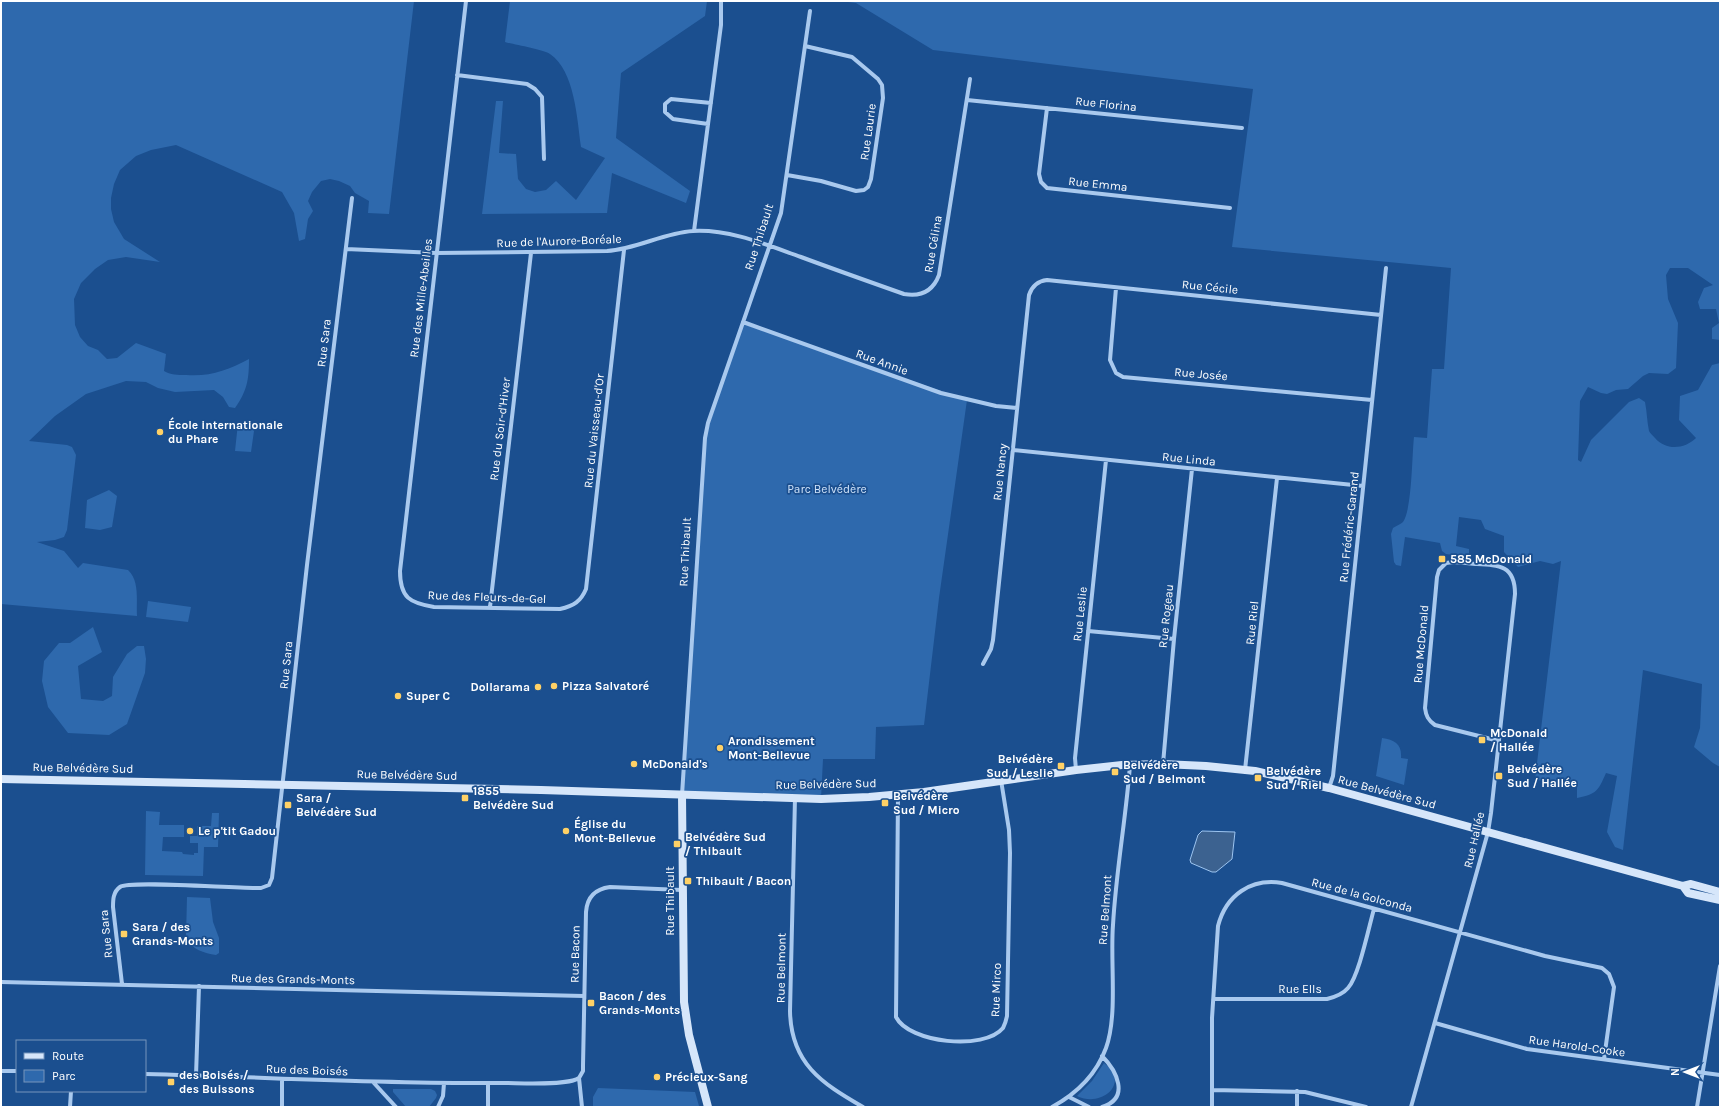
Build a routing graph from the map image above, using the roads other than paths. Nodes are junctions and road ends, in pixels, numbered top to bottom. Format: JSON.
{"nodes":[{"id":1,"x":466,"y":1,"type":"edge"},
{"id":2,"x":721,"y":1,"type":"edge"},
{"id":3,"x":810,"y":11,"type":"dead end"},
{"id":4,"x":805,"y":46,"type":"junction"},
{"id":5,"x":457,"y":75,"type":"junction"},
{"id":6,"x":970,"y":79,"type":"dead end"},
{"id":7,"x":967,"y":100,"type":"junction"},
{"id":8,"x":711,"y":103,"type":"junction"},
{"id":9,"x":1046,"y":108,"type":"junction"},
{"id":10,"x":708,"y":124,"type":"junction"},
{"id":11,"x":1242,"y":128,"type":"dead end"},
{"id":12,"x":544,"y":159,"type":"dead end"},
{"id":13,"x":788,"y":175,"type":"junction"},
{"id":14,"x":352,"y":198,"type":"dead end"},
{"id":15,"x":1230,"y":208,"type":"dead end"},
{"id":16,"x":694,"y":231,"type":"junction"},
{"id":17,"x":769,"y":246,"type":"junction"},
{"id":18,"x":346,"y":249,"type":"junction"},
{"id":19,"x":624,"y":250,"type":"junction"},
{"id":20,"x":531,"y":252,"type":"junction"},
{"id":21,"x":436,"y":253,"type":"junction"},
{"id":22,"x":1386,"y":268,"type":"dead end"},
{"id":23,"x":1038,"y":283,"type":"joint"},
{"id":24,"x":1116,"y":288,"type":"junction"},
{"id":25,"x":1381,"y":315,"type":"junction"},
{"id":26,"x":743,"y":322,"type":"junction"},
{"id":27,"x":1372,"y":400,"type":"junction"},
{"id":28,"x":1017,"y":408,"type":"junction"},
{"id":29,"x":1013,"y":450,"type":"junction"},
{"id":30,"x":1106,"y":460,"type":"junction"},
{"id":31,"x":1192,"y":469,"type":"junction"},
{"id":32,"x":1277,"y":478,"type":"junction"},
{"id":33,"x":1363,"y":486,"type":"junction"},
{"id":34,"x":1509,"y":572,"type":"joint"},
{"id":35,"x":406,"y":596,"type":"joint"},
{"id":36,"x":570,"y":607,"type":"joint"},
{"id":37,"x":490,"y":608,"type":"junction"},
{"id":38,"x":1088,"y":631,"type":"junction"},
{"id":39,"x":1174,"y":639,"type":"junction"},
{"id":40,"x":983,"y":664,"type":"dead end"},
{"id":41,"x":1498,"y":741,"type":"junction"},
{"id":42,"x":1163,"y":764,"type":"junction"},
{"id":43,"x":1130,"y":765,"type":"junction"},
{"id":44,"x":1076,"y":770,"type":"junction"},
{"id":45,"x":1245,"y":770,"type":"junction"},
{"id":46,"x":1,"y":780,"type":"edge"},
{"id":47,"x":1001,"y":780,"type":"junction"},
{"id":48,"x":283,"y":784,"type":"junction"},
{"id":49,"x":1329,"y":788,"type":"junction"},
{"id":50,"x":898,"y":794,"type":"junction"},
{"id":51,"x":682,"y":795,"type":"junction"},
{"id":52,"x":795,"y":798,"type":"junction"},
{"id":53,"x":1488,"y":832,"type":"junction"},
{"id":54,"x":1683,"y":886,"type":"junction"},
{"id":55,"x":682,"y":890,"type":"junction"},
{"id":56,"x":1720,"y":892,"type":"edge"},
{"id":57,"x":1720,"y":900,"type":"edge"},
{"id":58,"x":1374,"y":909,"type":"junction"},
{"id":59,"x":1460,"y":932,"type":"junction"},
{"id":60,"x":1720,"y":966,"type":"edge"},
{"id":61,"x":1,"y":982,"type":"edge"},
{"id":62,"x":122,"y":984,"type":"junction"},
{"id":63,"x":199,"y":986,"type":"junction"},
{"id":64,"x":584,"y":996,"type":"junction"},
{"id":65,"x":1213,"y":999,"type":"junction"},
{"id":66,"x":1435,"y":1023,"type":"junction"},
{"id":67,"x":1102,"y":1056,"type":"junction"},
{"id":68,"x":1604,"y":1059,"type":"junction"},
{"id":69,"x":1,"y":1070,"type":"edge"},
{"id":70,"x":16,"y":1071,"type":"edge"},
{"id":71,"x":1702,"y":1073,"type":"junction"},
{"id":72,"x":146,"y":1074,"type":"edge"},
{"id":73,"x":1720,"y":1075,"type":"edge"},
{"id":74,"x":196,"y":1076,"type":"junction"},
{"id":75,"x":579,"y":1078,"type":"junction"},
{"id":76,"x":282,"y":1079,"type":"junction"},
{"id":77,"x":373,"y":1082,"type":"junction"},
{"id":78,"x":444,"y":1083,"type":"junction"},
{"id":79,"x":488,"y":1083,"type":"junction"},
{"id":80,"x":1212,"y":1090,"type":"junction"},
{"id":81,"x":1297,"y":1091,"type":"junction"},
{"id":82,"x":71,"y":1092,"type":"edge"},
{"id":83,"x":1069,"y":1097,"type":"junction"},
{"id":84,"x":70,"y":1107,"type":"edge"},
{"id":85,"x":282,"y":1107,"type":"edge"},
{"id":86,"x":396,"y":1107,"type":"edge"},
{"id":87,"x":438,"y":1107,"type":"edge"},
{"id":88,"x":488,"y":1107,"type":"edge"},
{"id":89,"x":582,"y":1107,"type":"edge"},
{"id":90,"x":708,"y":1107,"type":"edge"},
{"id":91,"x":863,"y":1107,"type":"edge"},
{"id":92,"x":1052,"y":1107,"type":"edge"},
{"id":93,"x":1089,"y":1107,"type":"edge"},
{"id":94,"x":1102,"y":1107,"type":"edge"},
{"id":95,"x":1212,"y":1107,"type":"edge"},
{"id":96,"x":1297,"y":1107,"type":"edge"},
{"id":97,"x":1366,"y":1107,"type":"edge"},
{"id":98,"x":1411,"y":1107,"type":"edge"},
{"id":99,"x":1697,"y":1107,"type":"edge"}],
"edges":[{"from":1,"to":5,"type":"street","name":"Rue des Mille-Abeilles"},
{"from":2,"to":8,"type":"street"},
{"from":3,"to":4,"type":"street","name":"Rue Thibault"},
{"from":4,"to":13,"type":"street","name":"Rue Thibault"},
{"from":4,"to":13,"type":"street","name":"Rue Laurie"},
{"from":5,"to":12,"type":"street"},
{"from":5,"to":21,"type":"street","name":"Rue des Mille-Abeilles"},
{"from":6,"to":7,"type":"street","name":"Rue Célina"},
{"from":7,"to":9,"type":"street","name":"Rue Florina"},
{"from":7,"to":17,"type":"street","name":"Rue Célina"},
{"from":8,"to":10,"type":"street"},
{"from":8,"to":10,"type":"street"},
{"from":9,"to":11,"type":"street","name":"Rue Florina"},
{"from":9,"to":15,"type":"street","name":"Rue Emma"},
{"from":10,"to":16,"type":"street"},
{"from":13,"to":17,"type":"street","name":"Rue Thibault"},
{"from":14,"to":18,"type":"street","name":"Rue Sara"},
{"from":16,"to":17,"type":"street","name":"Rue de l'Aurore-Boréale"},
{"from":16,"to":19,"type":"street","name":"Rue de l'Aurore-Boréale"},
{"from":17,"to":26,"type":"street","name":"Rue Thibault"},
{"from":18,"to":21,"type":"street","name":"Rue de l'Aurore-Boréale"},
{"from":18,"to":48,"type":"street","name":"Rue Sara"},
{"from":19,"to":20,"type":"street","name":"Rue de l'Aurore-Boréale"},
{"from":19,"to":36,"type":"street","name":"Rue du Vaisseau-d'Or"},
{"from":20,"to":21,"type":"street","name":"Rue de l'Aurore-Boréale"},
{"from":20,"to":37,"type":"street","name":"Rue du Soir-d'Hiver"},
{"from":21,"to":35,"type":"street","name":"Rue des Mille-Abeilles"},
{"from":22,"to":25,"type":"street","name":"Rue Frédéric-Garand"},
{"from":23,"to":24,"type":"street","name":"Rue Cécile"},
{"from":23,"to":28,"type":"street","name":"Rue Nancy"},
{"from":24,"to":25,"type":"street","name":"Rue Cécile"},
{"from":24,"to":27,"type":"street","name":"Rue Josée"},
{"from":25,"to":27,"type":"street","name":"Rue Frédéric-Garand"},
{"from":26,"to":28,"type":"street","name":"Rue Annie"},
{"from":26,"to":51,"type":"street","name":"Rue Thibault"},
{"from":27,"to":33,"type":"street","name":"Rue Frédéric-Garand"},
{"from":28,"to":29,"type":"street","name":"Rue Nancy"},
{"from":29,"to":30,"type":"street","name":"Rue Linda"},
{"from":29,"to":40,"type":"street","name":"Rue Nancy"},
{"from":30,"to":31,"type":"street","name":"Rue Linda"},
{"from":30,"to":38,"type":"street","name":"Rue Leslie"},
{"from":31,"to":32,"type":"street","name":"Rue Linda"},
{"from":31,"to":39,"type":"street","name":"Rue Rogeau"},
{"from":32,"to":33,"type":"street","name":"Rue Linda"},
{"from":32,"to":45,"type":"street","name":"Rue Riel"},
{"from":33,"to":49,"type":"street","name":"Rue Frédéric-Garand"},
{"from":34,"to":41,"type":"street","name":"Rue Hallée"},
{"from":34,"to":41,"type":"street","name":"Rue McDonald"},
{"from":35,"to":37,"type":"street","name":"Rue des Fleurs-de-Gel"},
{"from":36,"to":37,"type":"street","name":"Rue des Fleurs-de-Gel"},
{"from":38,"to":39,"type":"street"},
{"from":38,"to":44,"type":"street","name":"Rue Leslie"},
{"from":39,"to":42,"type":"street","name":"Rue Rogeau"},
{"from":41,"to":53,"type":"street","name":"Rue Hallée"},
{"from":42,"to":43,"type":"street","name":"Rue Belvédère Sud"},
{"from":42,"to":45,"type":"street","name":"Rue Belvédère Sud"},
{"from":43,"to":44,"type":"street","name":"Rue Belvédère Sud"},
{"from":43,"to":67,"type":"street","name":"Rue Belmont"},
{"from":44,"to":47,"type":"street","name":"Rue Belvédère Sud"},
{"from":45,"to":49,"type":"street","name":"Rue Belvédère Sud"},
{"from":46,"to":48,"type":"street","name":"Rue Belvédère Sud"},
{"from":47,"to":50,"type":"street","name":"Rue Belvédère Sud"},
{"from":47,"to":50,"type":"street","name":"Rue Mirco"},
{"from":48,"to":51,"type":"street","name":"Rue Belvédère Sud"},
{"from":48,"to":62,"type":"street","name":"Rue Sara"},
{"from":49,"to":53,"type":"street","name":"Rue Belvédère Sud"},
{"from":50,"to":52,"type":"street","name":"Rue Belvédère Sud"},
{"from":51,"to":52,"type":"street","name":"Rue Belvédère Sud"},
{"from":51,"to":55,"type":"street","name":"Rue Thibault"},
{"from":52,"to":91,"type":"street","name":"Rue Belmont"},
{"from":53,"to":54,"type":"street","name":"Rue Belvédère Sud"},
{"from":53,"to":59,"type":"street","name":"Rue Hallée"},
{"from":54,"to":56,"type":"street","name":"Rue Belvédère Sud"},
{"from":54,"to":57,"type":"street","name":"Rue Belvédère Sud"},
{"from":55,"to":64,"type":"street","name":"Rue Bacon"},
{"from":55,"to":90,"type":"street","name":"Rue Thibault"},
{"from":58,"to":59,"type":"street","name":"Rue de la Golconda"},
{"from":58,"to":65,"type":"street","name":"Rue Ells"},
{"from":58,"to":65,"type":"street","name":"Rue de la Golconda"},
{"from":59,"to":66,"type":"street","name":"Rue Hallée"},
{"from":59,"to":68,"type":"street","name":"Rue de la Golconda"},
{"from":60,"to":71,"type":"street"},
{"from":61,"to":62,"type":"street","name":"Rue des Grands-Monts"},
{"from":62,"to":63,"type":"street","name":"Rue des Grands-Monts"},
{"from":63,"to":64,"type":"street","name":"Rue des Grands-Monts"},
{"from":63,"to":74,"type":"street"},
{"from":64,"to":75,"type":"street","name":"Rue Bacon"},
{"from":65,"to":80,"type":"street","name":"Rue de la Golconda"},
{"from":66,"to":68,"type":"street","name":"Rue Harold-Cooke"},
{"from":66,"to":98,"type":"street","name":"Rue Hallée"},
{"from":67,"to":83,"type":"street","name":"Rue Belmont"},
{"from":67,"to":94,"type":"street"},
{"from":68,"to":71,"type":"street","name":"Rue Harold-Cooke"},
{"from":69,"to":70,"type":"street"},
{"from":71,"to":73,"type":"street","name":"Rue Harold-Cooke"},
{"from":71,"to":99,"type":"street"},
{"from":72,"to":74,"type":"street","name":"Rue des Boisés"},
{"from":74,"to":76,"type":"street","name":"Rue des Boisés"},
{"from":75,"to":79,"type":"street","name":"Rue des Boisés"},
{"from":75,"to":89,"type":"street","name":"Rue Bacon"},
{"from":76,"to":77,"type":"street","name":"Rue des Boisés"},
{"from":76,"to":85,"type":"street"},
{"from":77,"to":78,"type":"street","name":"Rue des Boisés"},
{"from":77,"to":86,"type":"street"},
{"from":78,"to":79,"type":"street","name":"Rue des Boisés"},
{"from":78,"to":87,"type":"street"},
{"from":79,"to":88,"type":"street"},
{"from":80,"to":81,"type":"street"},
{"from":80,"to":95,"type":"street","name":"Rue de la Golconda"},
{"from":81,"to":96,"type":"street"},
{"from":81,"to":97,"type":"street"},
{"from":82,"to":84,"type":"street"},
{"from":83,"to":92,"type":"street","name":"Rue Belmont"},
{"from":83,"to":93,"type":"street"}]}
